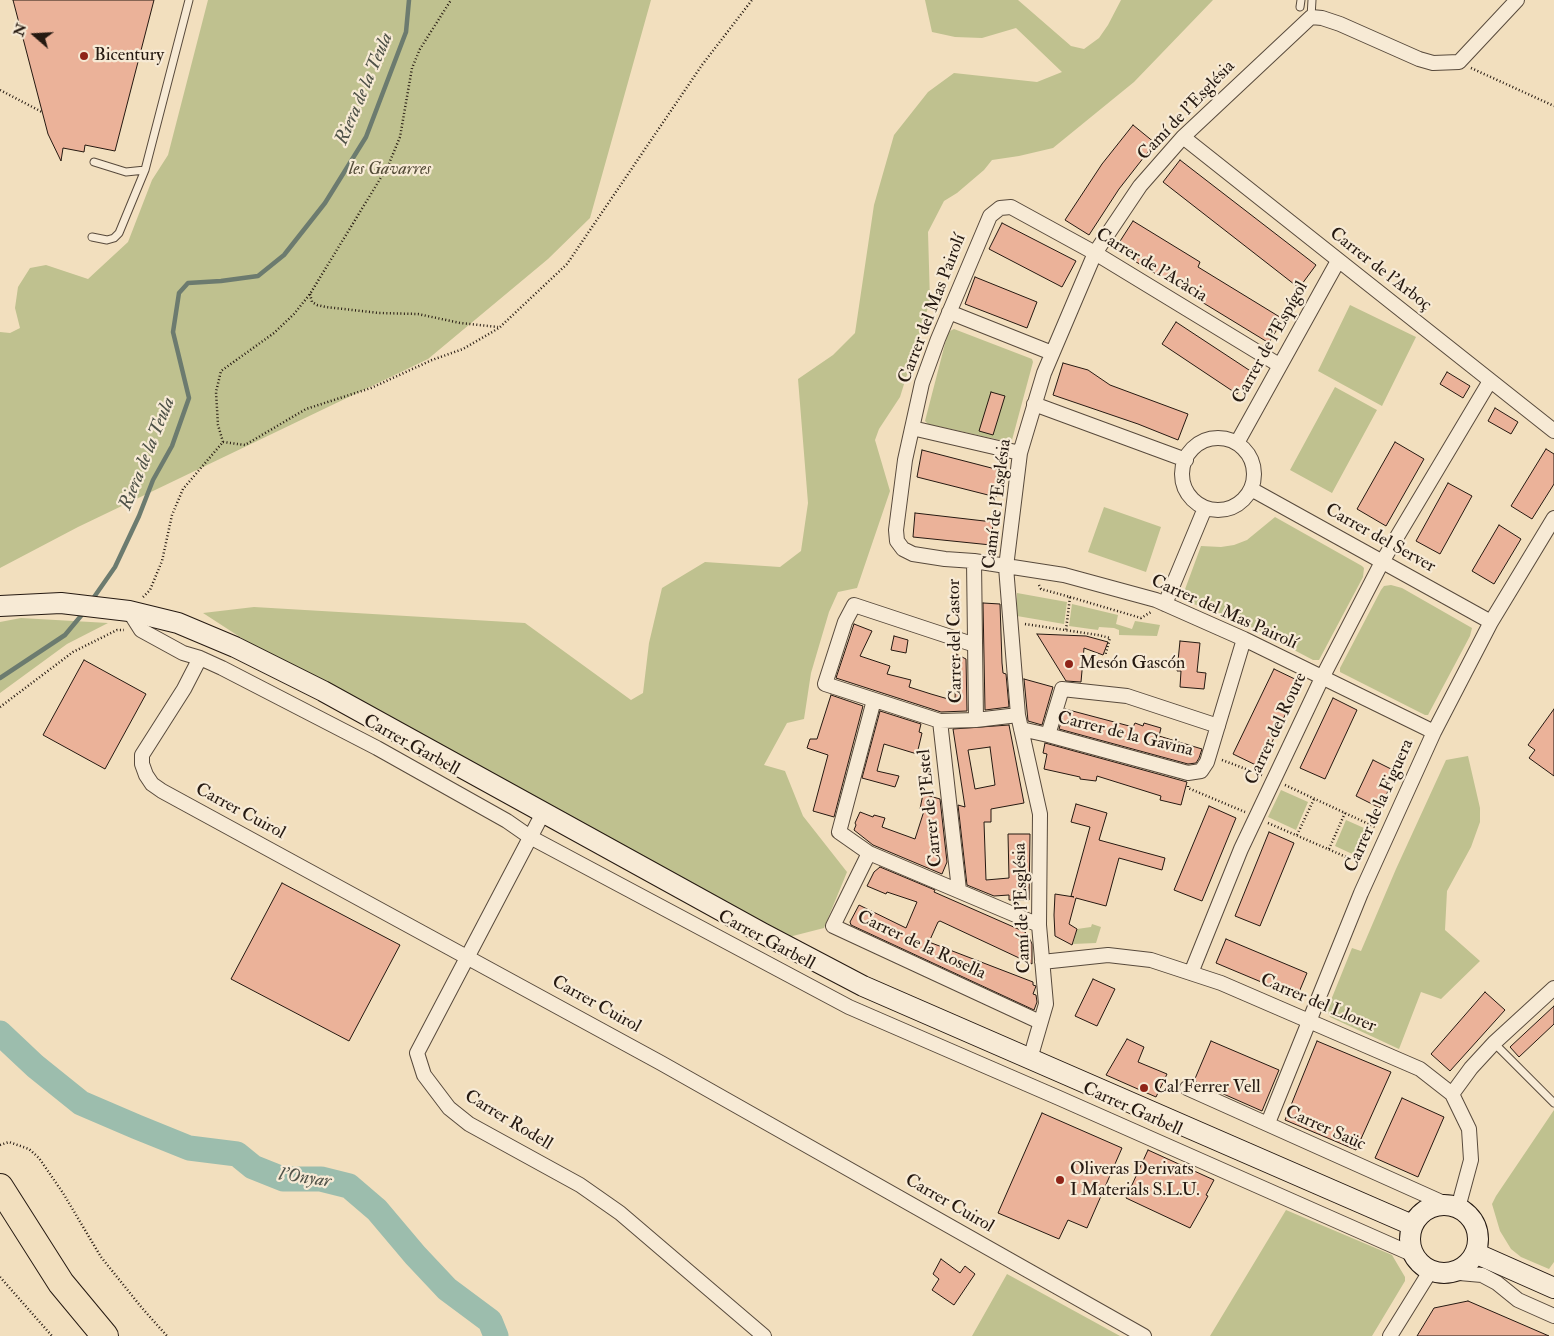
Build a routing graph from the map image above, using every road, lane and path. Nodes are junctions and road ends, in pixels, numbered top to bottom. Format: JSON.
{"nodes":[{"id":1,"x":189,"y":0,"type":"edge"},
{"id":2,"x":451,"y":0,"type":"edge"},
{"id":3,"x":752,"y":0,"type":"edge"},
{"id":4,"x":1312,"y":0,"type":"edge"},
{"id":5,"x":1517,"y":0,"type":"edge"},
{"id":6,"x":1310,"y":17,"type":"junction"},
{"id":7,"x":1459,"y":62,"type":"junction"},
{"id":8,"x":0,"y":90,"type":"edge"},
{"id":9,"x":1554,"y":106,"type":"edge"},
{"id":10,"x":42,"y":112,"type":"dead end"},
{"id":11,"x":1183,"y":137,"type":"junction"},
{"id":12,"x":94,"y":162,"type":"dead end"},
{"id":13,"x":145,"y":170,"type":"junction"},
{"id":14,"x":1000,"y":208,"type":"joint"},
{"id":15,"x":92,"y":236,"type":"dead end"},
{"id":16,"x":1096,"y":253,"type":"junction"},
{"id":17,"x":1338,"y":261,"type":"junction"},
{"id":18,"x":310,"y":294,"type":"junction"},
{"id":19,"x":949,"y":312,"type":"junction"},
{"id":20,"x":499,"y":328,"type":"junction"},
{"id":21,"x":1052,"y":353,"type":"junction"},
{"id":22,"x":1279,"y":365,"type":"junction"},
{"id":23,"x":1490,"y":381,"type":"junction"},
{"id":24,"x":1034,"y":404,"type":"junction"},
{"id":25,"x":912,"y":428,"type":"junction"},
{"id":26,"x":1554,"y":432,"type":"edge"},
{"id":27,"x":223,"y":442,"type":"junction"},
{"id":28,"x":1237,"y":443,"type":"junction"},
{"id":29,"x":1020,"y":453,"type":"junction"},
{"id":30,"x":1186,"y":460,"type":"junction"},
{"id":31,"x":1251,"y":489,"type":"junction"},
{"id":32,"x":1205,"y":508,"type":"junction"},
{"id":33,"x":1554,"y":518,"type":"edge"},
{"id":34,"x":974,"y":561,"type":"junction"},
{"id":35,"x":1382,"y":562,"type":"junction"},
{"id":36,"x":1006,"y":567,"type":"junction"},
{"id":37,"x":1033,"y":571,"type":"junction"},
{"id":38,"x":1070,"y":597,"type":"junction"},
{"id":39,"x":1161,"y":602,"type":"junction"},
{"id":40,"x":0,"y":606,"type":"edge"},
{"id":41,"x":129,"y":611,"type":"junction"},
{"id":42,"x":1011,"y":622,"type":"junction"},
{"id":43,"x":1491,"y":622,"type":"junction"},
{"id":44,"x":140,"y":630,"type":"junction"},
{"id":45,"x":1066,"y":630,"type":"junction"},
{"id":46,"x":1244,"y":639,"type":"junction"},
{"id":47,"x":974,"y":645,"type":"junction"},
{"id":48,"x":1105,"y":656,"type":"dead end"},
{"id":49,"x":200,"y":658,"type":"junction"},
{"id":50,"x":1322,"y":678,"type":"junction"},
{"id":51,"x":874,"y":700,"type":"junction"},
{"id":52,"x":0,"y":707,"type":"edge"},
{"id":53,"x":1018,"y":715,"type":"junction"},
{"id":54,"x":976,"y":720,"type":"junction"},
{"id":55,"x":940,"y":721,"type":"junction"},
{"id":56,"x":1218,"y":726,"type":"junction"},
{"id":57,"x":1022,"y":729,"type":"junction"},
{"id":58,"x":1434,"y":732,"type":"junction"},
{"id":59,"x":1048,"y":735,"type":"junction"},
{"id":60,"x":1209,"y":755,"type":"junction"},
{"id":61,"x":1188,"y":773,"type":"junction"},
{"id":62,"x":1274,"y":780,"type":"junction"},
{"id":63,"x":1314,"y":798,"type":"junction"},
{"id":64,"x":543,"y":813,"type":"junction"},
{"id":65,"x":1345,"y":813,"type":"junction"},
{"id":66,"x":1256,"y":817,"type":"junction"},
{"id":67,"x":1388,"y":833,"type":"junction"},
{"id":68,"x":1297,"y":835,"type":"junction"},
{"id":69,"x":530,"y":837,"type":"junction"},
{"id":70,"x":1329,"y":849,"type":"junction"},
{"id":71,"x":869,"y":853,"type":"junction"},
{"id":72,"x":1372,"y":868,"type":"junction"},
{"id":73,"x":959,"y":890,"type":"junction"},
{"id":74,"x":1039,"y":924,"type":"junction"},
{"id":75,"x":467,"y":956,"type":"junction"},
{"id":76,"x":1042,"y":962,"type":"junction"},
{"id":77,"x":1191,"y":973,"type":"junction"},
{"id":78,"x":1554,"y":988,"type":"edge"},
{"id":79,"x":1310,"y":1020,"type":"junction"},
{"id":80,"x":1040,"y":1022,"type":"junction"},
{"id":81,"x":1494,"y":1043,"type":"junction"},
{"id":82,"x":1030,"y":1060,"type":"junction"},
{"id":83,"x":1187,"y":1088,"type":"dead end"},
{"id":84,"x":1452,"y":1094,"type":"junction"},
{"id":85,"x":1554,"y":1103,"type":"edge"},
{"id":86,"x":1268,"y":1123,"type":"junction"},
{"id":87,"x":0,"y":1145,"type":"edge"},
{"id":88,"x":4,"y":1192,"type":"edge"},
{"id":89,"x":1453,"y":1206,"type":"junction"},
{"id":90,"x":1412,"y":1225,"type":"junction"},
{"id":91,"x":1475,"y":1253,"type":"junction"},
{"id":92,"x":1414,"y":1255,"type":"junction"},
{"id":93,"x":1439,"y":1271,"type":"junction"},
{"id":94,"x":0,"y":1276,"type":"edge"},
{"id":95,"x":1554,"y":1288,"type":"edge"},
{"id":96,"x":1554,"y":1316,"type":"edge"},
{"id":97,"x":52,"y":1336,"type":"edge"},
{"id":98,"x":105,"y":1336,"type":"edge"},
{"id":99,"x":167,"y":1336,"type":"edge"},
{"id":100,"x":764,"y":1336,"type":"edge"},
{"id":101,"x":1144,"y":1336,"type":"edge"},
{"id":102,"x":1390,"y":1336,"type":"edge"}],
"edges":[{"from":1,"to":13,"type":"lane"},
{"from":2,"to":18,"type":"path"},
{"from":3,"to":20,"type":"path"},
{"from":4,"to":6,"type":"lane"},
{"from":5,"to":7,"type":"street"},
{"from":6,"to":7,"type":"street"},
{"from":6,"to":11,"type":"street","name":"Camí de l'Església"},
{"from":7,"to":9,"type":"path"},
{"from":8,"to":10,"type":"path"},
{"from":11,"to":16,"type":"street","name":"Camí de l'Església"},
{"from":11,"to":17,"type":"street","name":"Carrer de l'Arboç"},
{"from":12,"to":13,"type":"lane"},
{"from":13,"to":15,"type":"lane"},
{"from":14,"to":16,"type":"street","name":"Carrer de l'Acàcia"},
{"from":14,"to":19,"type":"street","name":"Carrer del Mas Pairolí"},
{"from":16,"to":21,"type":"street","name":"Camí de l'Església"},
{"from":16,"to":22,"type":"street","name":"Carrer de l'Acàcia"},
{"from":17,"to":22,"type":"street","name":"Carrer de l'Espígol"},
{"from":17,"to":23,"type":"street","name":"Carrer de l'Arboç"},
{"from":18,"to":20,"type":"path"},
{"from":18,"to":27,"type":"path"},
{"from":19,"to":21,"type":"street"},
{"from":19,"to":25,"type":"street","name":"Carrer del Mas Pairolí"},
{"from":20,"to":27,"type":"path"},
{"from":21,"to":24,"type":"street","name":"Camí de l'Església"},
{"from":22,"to":28,"type":"street","name":"Carrer de l'Espígol"},
{"from":23,"to":26,"type":"street","name":"Carrer de l'Arboç"},
{"from":23,"to":35,"type":"street","name":"Carrer del Roure"},
{"from":24,"to":29,"type":"street","name":"Camí de l'Església"},
{"from":24,"to":30,"type":"street"},
{"from":25,"to":29,"type":"street"},
{"from":25,"to":34,"type":"street","name":"Carrer del Mas Pairolí"},
{"from":27,"to":41,"type":"path"},
{"from":28,"to":30,"type":"street"},
{"from":28,"to":31,"type":"street"},
{"from":29,"to":36,"type":"street","name":"Camí de l'Església"},
{"from":30,"to":32,"type":"street"},
{"from":31,"to":32,"type":"street"},
{"from":31,"to":35,"type":"street","name":"Carrer del Server"},
{"from":32,"to":39,"type":"street"},
{"from":33,"to":43,"type":"street","name":"Carrer de la Figuera"},
{"from":34,"to":36,"type":"street","name":"Carrer del Mas Pairolí"},
{"from":34,"to":47,"type":"street","name":"Carrer del Castor"},
{"from":35,"to":43,"type":"street","name":"Carrer del Server"},
{"from":35,"to":50,"type":"street","name":"Carrer del Roure"},
{"from":36,"to":37,"type":"street","name":"Carrer del Mas Pairolí"},
{"from":36,"to":42,"type":"street","name":"Camí de l'Església"},
{"from":37,"to":38,"type":"path"},
{"from":37,"to":39,"type":"street","name":"Carrer del Mas Pairolí"},
{"from":38,"to":39,"type":"path"},
{"from":38,"to":45,"type":"path"},
{"from":39,"to":46,"type":"street","name":"Carrer del Mas Pairolí"},
{"from":40,"to":41,"type":"main road"},
{"from":41,"to":44,"type":"street"},
{"from":41,"to":64,"type":"main road"},
{"from":42,"to":45,"type":"path"},
{"from":42,"to":53,"type":"street","name":"Camí de l'Església"},
{"from":43,"to":58,"type":"street","name":"Carrer de la Figuera"},
{"from":44,"to":49,"type":"street","name":"Carrer Garbell"},
{"from":44,"to":52,"type":"path"},
{"from":45,"to":48,"type":"path"},
{"from":46,"to":50,"type":"street","name":"Carrer del Mas Pairolí"},
{"from":46,"to":56,"type":"street","name":"Carrer de la Gavina"},
{"from":47,"to":51,"type":"street"},
{"from":47,"to":54,"type":"street","name":"Carrer del Castor"},
{"from":49,"to":69,"type":"street","name":"Carrer Garbell"},
{"from":49,"to":75,"type":"street","name":"Carrer Cuirol"},
{"from":50,"to":58,"type":"street","name":"Carrer del Mas Pairolí"},
{"from":50,"to":62,"type":"street","name":"Carrer del Roure"},
{"from":51,"to":55,"type":"street"},
{"from":51,"to":71,"type":"street"},
{"from":53,"to":54,"type":"street"},
{"from":53,"to":57,"type":"street","name":"Camí de l'Església"},
{"from":54,"to":55,"type":"street"},
{"from":55,"to":73,"type":"street","name":"Carrer de l'Estel"},
{"from":56,"to":59,"type":"street"},
{"from":56,"to":60,"type":"street","name":"Carrer de la Gavina"},
{"from":57,"to":59,"type":"street","name":"Carrer de la Gavina"},
{"from":57,"to":74,"type":"street","name":"Camí de l'Església"},
{"from":58,"to":67,"type":"street","name":"Carrer de la Figuera"},
{"from":59,"to":61,"type":"street","name":"Carrer de la Gavina"},
{"from":60,"to":61,"type":"street","name":"Carrer de la Gavina"},
{"from":60,"to":62,"type":"path"},
{"from":61,"to":66,"type":"path"},
{"from":62,"to":63,"type":"path"},
{"from":62,"to":66,"type":"street","name":"Carrer del Roure"},
{"from":63,"to":65,"type":"path"},
{"from":63,"to":68,"type":"path"},
{"from":64,"to":69,"type":"street","name":"Carrer Rodell"},
{"from":64,"to":82,"type":"main road"},
{"from":65,"to":67,"type":"path"},
{"from":65,"to":70,"type":"path"},
{"from":66,"to":68,"type":"path"},
{"from":66,"to":77,"type":"street","name":"Carrer del Roure"},
{"from":67,"to":72,"type":"street","name":"Carrer de la Figuera"},
{"from":68,"to":70,"type":"path"},
{"from":69,"to":75,"type":"street","name":"Carrer Rodell"},
{"from":69,"to":92,"type":"street","name":"Carrer Garbell"},
{"from":70,"to":72,"type":"path"},
{"from":71,"to":73,"type":"street"},
{"from":71,"to":80,"type":"street","name":"Carrer de la Rosella"},
{"from":72,"to":79,"type":"street","name":"Carrer de la Figuera"},
{"from":73,"to":74,"type":"street"},
{"from":74,"to":76,"type":"street","name":"Camí de l'Església"},
{"from":75,"to":100,"type":"street","name":"Carrer Rodell"},
{"from":75,"to":101,"type":"street","name":"Carrer Cuirol"},
{"from":76,"to":77,"type":"street","name":"Carrer del Llorer"},
{"from":76,"to":80,"type":"street","name":"Camí de l'Església"},
{"from":77,"to":79,"type":"street","name":"Carrer del Llorer"},
{"from":78,"to":81,"type":"street"},
{"from":79,"to":84,"type":"street","name":"Carrer del Llorer"},
{"from":79,"to":86,"type":"street","name":"Carrer de la Figuera"},
{"from":80,"to":82,"type":"street","name":"Camí de l'Església"},
{"from":81,"to":84,"type":"street"},
{"from":81,"to":85,"type":"lane"},
{"from":82,"to":90,"type":"main road"},
{"from":83,"to":86,"type":"street","name":"Carrer Saüc"},
{"from":84,"to":89,"type":"street","name":"Carrer del Llorer"},
{"from":86,"to":89,"type":"street","name":"Carrer Saüc"},
{"from":87,"to":99,"type":"path"},
{"from":88,"to":98,"type":"highway"},
{"from":89,"to":90,"type":"main road"},
{"from":89,"to":91,"type":"main road"},
{"from":90,"to":92,"type":"main road"},
{"from":91,"to":93,"type":"main road"},
{"from":91,"to":95,"type":"main road"},
{"from":92,"to":93,"type":"main road"},
{"from":93,"to":96,"type":"street"},
{"from":93,"to":102,"type":"street"},
{"from":94,"to":97,"type":"path"}]}
